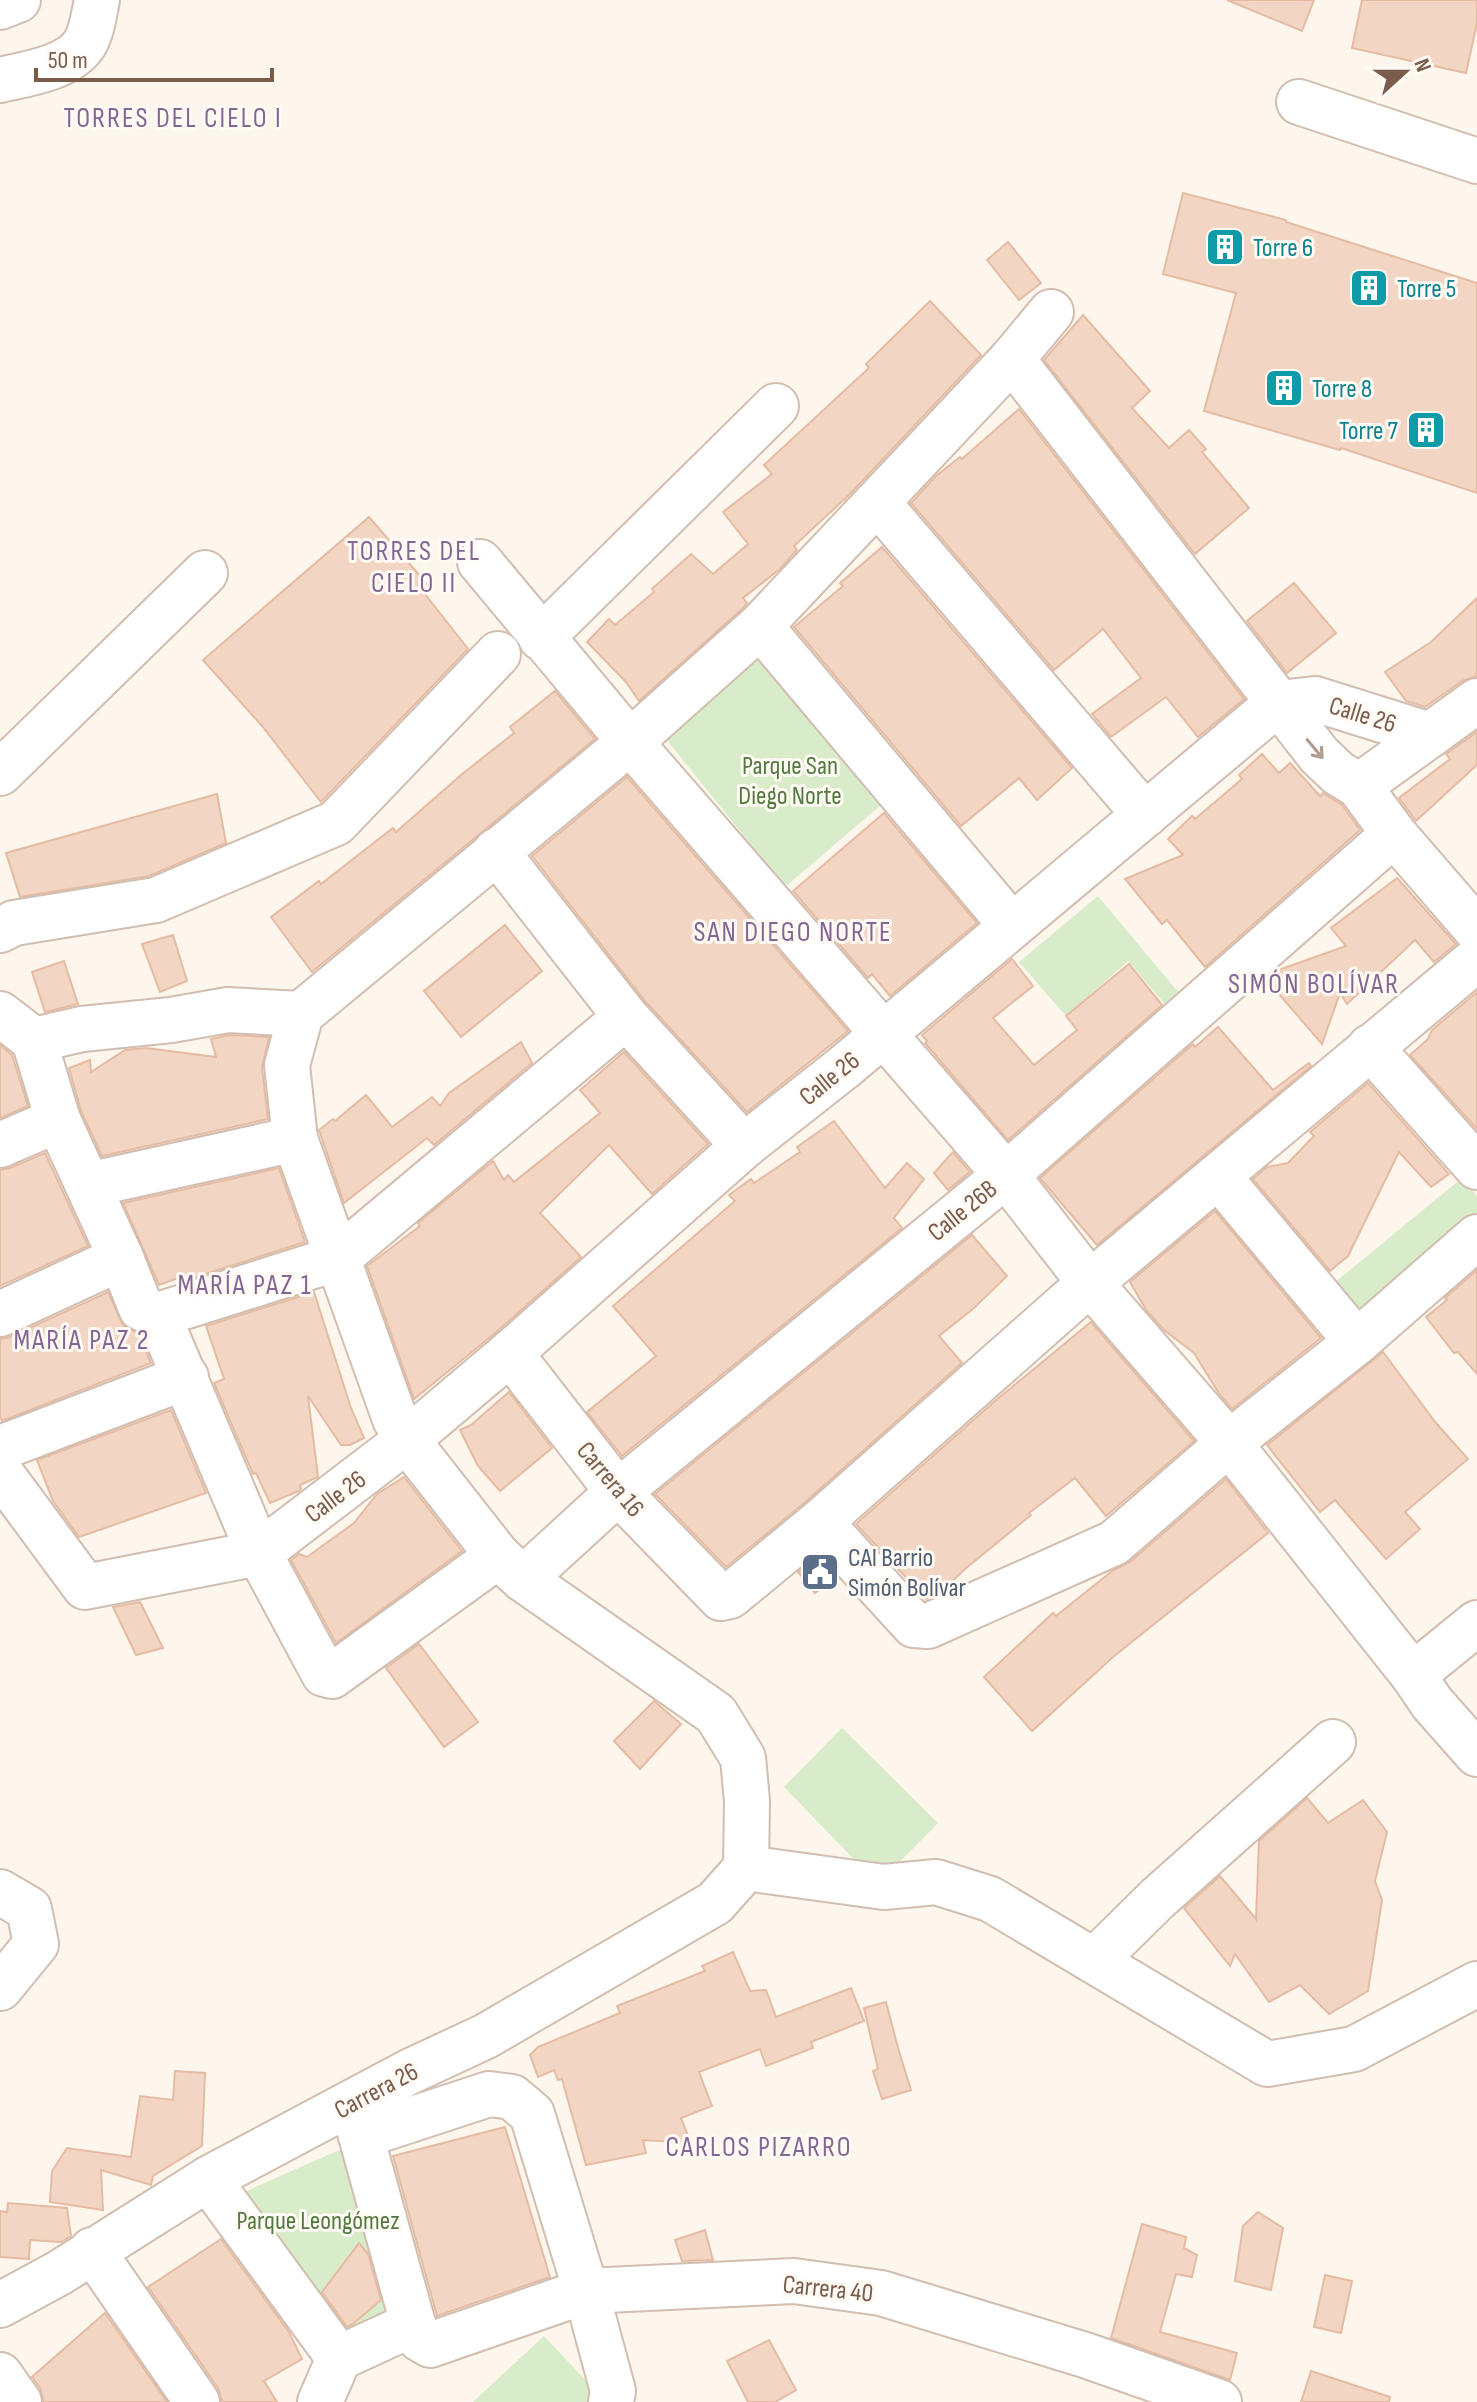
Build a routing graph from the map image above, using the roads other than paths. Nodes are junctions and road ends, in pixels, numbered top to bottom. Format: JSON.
{"nodes":[{"id":1,"x":18,"y":0,"type":"edge"},
{"id":2,"x":97,"y":0,"type":"edge"},
{"id":3,"x":0,"y":7,"type":"edge"},
{"id":4,"x":0,"y":80,"type":"edge"},
{"id":5,"x":1299,"y":102,"type":"dead end"},
{"id":6,"x":1477,"y":161,"type":"edge"},
{"id":7,"x":1051,"y":312,"type":"dead end"},
{"id":8,"x":1012,"y":359,"type":"junction"},
{"id":9,"x":776,"y":406,"type":"dead end"},
{"id":10,"x":877,"y":502,"type":"junction"},
{"id":11,"x":480,"y":562,"type":"dead end"},
{"id":12,"x":205,"y":573,"type":"dead end"},
{"id":13,"x":760,"y":626,"type":"junction"},
{"id":14,"x":541,"y":638,"type":"junction"},
{"id":15,"x":498,"y":654,"type":"dead end"},
{"id":16,"x":1477,"y":701,"type":"edge"},
{"id":17,"x":1278,"y":703,"type":"junction"},
{"id":18,"x":1430,"y":735,"type":"junction"},
{"id":19,"x":630,"y":742,"type":"junction"},
{"id":20,"x":0,"y":773,"type":"edge"},
{"id":21,"x":1359,"y":786,"type":"junction"},
{"id":22,"x":1145,"y":815,"type":"junction"},
{"id":23,"x":1394,"y":834,"type":"junction"},
{"id":24,"x":496,"y":851,"type":"junction"},
{"id":25,"x":1012,"y":926,"type":"junction"},
{"id":26,"x":0,"y":930,"type":"edge"},
{"id":27,"x":1477,"y":930,"type":"edge"},
{"id":28,"x":1477,"y":959,"type":"edge"},
{"id":29,"x":0,"y":1014,"type":"edge"},
{"id":30,"x":301,"y":1014,"type":"junction"},
{"id":31,"x":626,"y":1017,"type":"junction"},
{"id":32,"x":883,"y":1032,"type":"junction"},
{"id":33,"x":34,"y":1040,"type":"junction"},
{"id":34,"x":1370,"y":1047,"type":"junction"},
{"id":35,"x":58,"y":1120,"type":"junction"},
{"id":36,"x":295,"y":1139,"type":"junction"},
{"id":37,"x":0,"y":1145,"type":"edge"},
{"id":38,"x":744,"y":1146,"type":"junction"},
{"id":39,"x":1477,"y":1167,"type":"edge"},
{"id":40,"x":1006,"y":1175,"type":"junction"},
{"id":41,"x":1218,"y":1176,"type":"junction"},
{"id":42,"x":88,"y":1185,"type":"junction"},
{"id":43,"x":1477,"y":1237,"type":"edge"},
{"id":44,"x":121,"y":1258,"type":"junction"},
{"id":45,"x":338,"y":1258,"type":"junction"},
{"id":46,"x":1090,"y":1283,"type":"junction"},
{"id":47,"x":0,"y":1314,"type":"edge"},
{"id":48,"x":158,"y":1315,"type":"junction"},
{"id":49,"x":1357,"y":1342,"type":"junction"},
{"id":50,"x":510,"y":1353,"type":"junction"},
{"id":51,"x":186,"y":1377,"type":"junction"},
{"id":52,"x":407,"y":1440,"type":"junction"},
{"id":53,"x":1229,"y":1443,"type":"junction"},
{"id":54,"x":0,"y":1448,"type":"edge"},
{"id":55,"x":0,"y":1472,"type":"edge"},
{"id":56,"x":618,"y":1492,"type":"junction"},
{"id":57,"x":820,"y":1522,"type":"junction"},
{"id":58,"x":259,"y":1553,"type":"junction"},
{"id":59,"x":511,"y":1568,"type":"junction"},
{"id":60,"x":1477,"y":1623,"type":"edge"},
{"id":61,"x":1413,"y":1675,"type":"junction"},
{"id":62,"x":1333,"y":1742,"type":"dead end"},
{"id":63,"x":1477,"y":1754,"type":"edge"},
{"id":64,"x":746,"y":1868,"type":"junction"},
{"id":65,"x":0,"y":1892,"type":"edge"},
{"id":66,"x":1094,"y":1961,"type":"junction"},
{"id":67,"x":1477,"y":1984,"type":"edge"},
{"id":68,"x":0,"y":1988,"type":"edge"},
{"id":69,"x":356,"y":2119,"type":"junction"},
{"id":70,"x":208,"y":2179,"type":"junction"},
{"id":71,"x":92,"y":2250,"type":"junction"},
{"id":72,"x":586,"y":2291,"type":"junction"},
{"id":73,"x":0,"y":2305,"type":"edge"},
{"id":74,"x":421,"y":2335,"type":"junction"},
{"id":75,"x":339,"y":2358,"type":"junction"},
{"id":76,"x":0,"y":2375,"type":"edge"},
{"id":77,"x":19,"y":2402,"type":"edge"},
{"id":78,"x":197,"y":2402,"type":"edge"},
{"id":79,"x":320,"y":2402,"type":"edge"},
{"id":80,"x":611,"y":2402,"type":"edge"},
{"id":81,"x":1219,"y":2402,"type":"edge"}],
"edges":[{"from":1,"to":3,"type":"street"},
{"from":2,"to":4,"type":"street"},
{"from":5,"to":6,"type":"street"},
{"from":7,"to":8,"type":"street"},
{"from":8,"to":10,"type":"street"},
{"from":8,"to":17,"type":"street"},
{"from":9,"to":14,"type":"street"},
{"from":10,"to":13,"type":"street"},
{"from":10,"to":22,"type":"street"},
{"from":11,"to":14,"type":"street"},
{"from":12,"to":20,"type":"street"},
{"from":13,"to":19,"type":"street"},
{"from":13,"to":25,"type":"street"},
{"from":14,"to":19,"type":"street"},
{"from":15,"to":26,"type":"street"},
{"from":16,"to":18,"type":"street"},
{"from":17,"to":18,"type":"street","name":"Calle 26"},
{"from":17,"to":21,"type":"street","one_way":true},
{"from":17,"to":22,"type":"street","name":"Calle 26"},
{"from":18,"to":21,"type":"street"},
{"from":19,"to":24,"type":"street"},
{"from":19,"to":32,"type":"street"},
{"from":21,"to":23,"type":"street"},
{"from":22,"to":25,"type":"street","name":"Calle 26"},
{"from":23,"to":27,"type":"street"},
{"from":23,"to":40,"type":"street","name":"Calle 26B"},
{"from":24,"to":30,"type":"street"},
{"from":24,"to":31,"type":"street"},
{"from":25,"to":32,"type":"street","name":"Calle 26"},
{"from":28,"to":34,"type":"street"},
{"from":29,"to":33,"type":"street"},
{"from":30,"to":33,"type":"street"},
{"from":30,"to":36,"type":"street"},
{"from":31,"to":38,"type":"street"},
{"from":31,"to":45,"type":"street"},
{"from":32,"to":38,"type":"street","name":"Calle 26"},
{"from":32,"to":40,"type":"street"},
{"from":33,"to":35,"type":"street"},
{"from":34,"to":39,"type":"street"},
{"from":34,"to":41,"type":"street"},
{"from":35,"to":37,"type":"street"},
{"from":35,"to":42,"type":"street"},
{"from":36,"to":42,"type":"street"},
{"from":36,"to":45,"type":"street"},
{"from":38,"to":50,"type":"street","name":"Calle 26"},
{"from":40,"to":46,"type":"street"},
{"from":40,"to":56,"type":"street","name":"Calle 26B"},
{"from":41,"to":46,"type":"street"},
{"from":41,"to":49,"type":"street"},
{"from":42,"to":44,"type":"street"},
{"from":43,"to":49,"type":"street"},
{"from":44,"to":47,"type":"street"},
{"from":44,"to":48,"type":"street"},
{"from":45,"to":48,"type":"street"},
{"from":45,"to":52,"type":"street"},
{"from":46,"to":53,"type":"street"},
{"from":46,"to":57,"type":"street"},
{"from":48,"to":51,"type":"street"},
{"from":49,"to":53,"type":"street"},
{"from":50,"to":52,"type":"street","name":"Calle 26"},
{"from":50,"to":56,"type":"street","name":"Carrera 16"},
{"from":51,"to":54,"type":"street"},
{"from":51,"to":58,"type":"street"},
{"from":52,"to":58,"type":"street","name":"Calle 26"},
{"from":52,"to":59,"type":"street"},
{"from":53,"to":57,"type":"street"},
{"from":53,"to":61,"type":"street"},
{"from":55,"to":58,"type":"street"},
{"from":56,"to":57,"type":"street","name":"Carrera 16"},
{"from":56,"to":59,"type":"street","name":"Calle 26B"},
{"from":58,"to":59,"type":"street","name":"Calle 26B"},
{"from":59,"to":64,"type":"street"},
{"from":60,"to":61,"type":"street"},
{"from":61,"to":63,"type":"street"},
{"from":62,"to":66,"type":"street"},
{"from":64,"to":66,"type":"street"},
{"from":64,"to":69,"type":"street","name":"Carrera 26"},
{"from":65,"to":68,"type":"street"},
{"from":66,"to":67,"type":"street"},
{"from":69,"to":70,"type":"street","name":"Carrera 26"},
{"from":69,"to":72,"type":"street"},
{"from":69,"to":74,"type":"street"},
{"from":70,"to":71,"type":"street","name":"Carrera 26"},
{"from":70,"to":75,"type":"street"},
{"from":71,"to":73,"type":"street","name":"Carrera 26"},
{"from":71,"to":78,"type":"street"},
{"from":72,"to":74,"type":"street","name":"Carrera 40"},
{"from":72,"to":80,"type":"street"},
{"from":72,"to":81,"type":"street","name":"Carrera 40"},
{"from":74,"to":75,"type":"street","name":"Carrera 40"},
{"from":75,"to":79,"type":"street"},
{"from":76,"to":77,"type":"street"}]}
